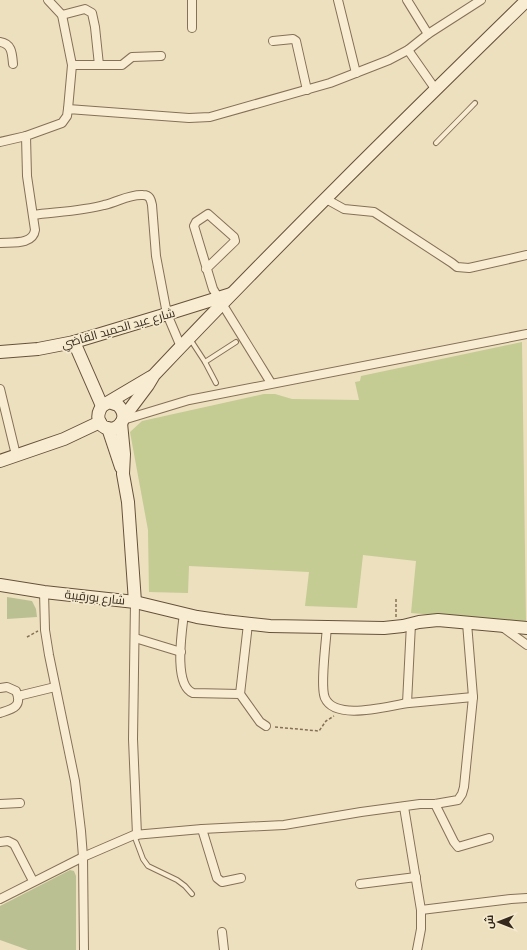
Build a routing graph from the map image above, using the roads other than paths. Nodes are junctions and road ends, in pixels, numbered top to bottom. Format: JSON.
{"nodes":[{"id":1,"x":48,"y":0,"type":"edge"},
{"id":2,"x":192,"y":0,"type":"edge"},
{"id":3,"x":338,"y":0,"type":"edge"},
{"id":4,"x":407,"y":0,"type":"edge"},
{"id":5,"x":481,"y":0,"type":"edge"},
{"id":6,"x":527,"y":0,"type":"edge"},
{"id":7,"x":62,"y":15,"type":"junction"},
{"id":8,"x":192,"y":28,"type":"dead end"},
{"id":9,"x":428,"y":34,"type":"junction"},
{"id":10,"x":273,"y":41,"type":"dead end"},
{"id":11,"x":0,"y":42,"type":"edge"},
{"id":12,"x":408,"y":50,"type":"junction"},
{"id":13,"x":161,"y":56,"type":"dead end"},
{"id":14,"x":13,"y":64,"type":"dead end"},
{"id":15,"x":72,"y":65,"type":"junction"},
{"id":16,"x":99,"y":65,"type":"junction"},
{"id":17,"x":356,"y":73,"type":"junction"},
{"id":18,"x":307,"y":90,"type":"junction"},
{"id":19,"x":436,"y":90,"type":"junction"},
{"id":20,"x":475,"y":103,"type":"dead end"},
{"id":21,"x":68,"y":109,"type":"junction"},
{"id":22,"x":26,"y":136,"type":"junction"},
{"id":23,"x":0,"y":142,"type":"edge"},
{"id":24,"x":436,"y":143,"type":"dead end"},
{"id":25,"x":326,"y":199,"type":"junction"},
{"id":26,"x":32,"y":215,"type":"junction"},
{"id":27,"x":0,"y":243,"type":"edge"},
{"id":28,"x":527,"y":255,"type":"edge"},
{"id":29,"x":206,"y":269,"type":"junction"},
{"id":30,"x":220,"y":301,"type":"junction"},
{"id":31,"x":168,"y":314,"type":"junction"},
{"id":32,"x":527,"y":334,"type":"edge"},
{"id":33,"x":74,"y":342,"type":"junction"},
{"id":34,"x":236,"y":342,"type":"dead end"},
{"id":35,"x":185,"y":343,"type":"junction"},
{"id":36,"x":0,"y":352,"type":"edge"},
{"id":37,"x":205,"y":362,"type":"junction"},
{"id":38,"x":154,"y":375,"type":"junction"},
{"id":39,"x":216,"y":383,"type":"dead end"},
{"id":40,"x":271,"y":383,"type":"junction"},
{"id":41,"x":0,"y":389,"type":"edge"},
{"id":42,"x":106,"y":404,"type":"junction"},
{"id":43,"x":123,"y":420,"type":"junction"},
{"id":44,"x":104,"y":425,"type":"junction"},
{"id":45,"x":16,"y":455,"type":"junction"},
{"id":46,"x":0,"y":460,"type":"edge"},
{"id":47,"x":124,"y":474,"type":"junction"},
{"id":48,"x":0,"y":585,"type":"edge"},
{"id":49,"x":44,"y":592,"type":"junction"},
{"id":50,"x":135,"y":602,"type":"junction"},
{"id":51,"x":184,"y":613,"type":"junction"},
{"id":52,"x":467,"y":623,"type":"junction"},
{"id":53,"x":248,"y":624,"type":"junction"},
{"id":54,"x":411,"y":624,"type":"junction"},
{"id":55,"x":499,"y":625,"type":"junction"},
{"id":56,"x":327,"y":628,"type":"junction"},
{"id":57,"x":527,"y":628,"type":"edge"},
{"id":58,"x":135,"y":638,"type":"junction"},
{"id":59,"x":527,"y":645,"type":"edge"},
{"id":60,"x":181,"y":652,"type":"junction"},
{"id":61,"x":0,"y":688,"type":"edge"},
{"id":62,"x":55,"y":688,"type":"junction"},
{"id":63,"x":240,"y":694,"type":"junction"},
{"id":64,"x":18,"y":696,"type":"junction"},
{"id":65,"x":473,"y":697,"type":"junction"},
{"id":66,"x":407,"y":703,"type":"junction"},
{"id":67,"x":0,"y":712,"type":"edge"},
{"id":68,"x":266,"y":726,"type":"road end"},
{"id":69,"x":20,"y":803,"type":"dead end"},
{"id":70,"x":0,"y":804,"type":"edge"},
{"id":71,"x":435,"y":804,"type":"junction"},
{"id":72,"x":404,"y":807,"type":"junction"},
{"id":73,"x":202,"y":829,"type":"junction"},
{"id":74,"x":136,"y":835,"type":"junction"},
{"id":75,"x":489,"y":838,"type":"dead end"},
{"id":76,"x":0,"y":842,"type":"edge"},
{"id":77,"x":83,"y":857,"type":"junction"},
{"id":78,"x":416,"y":877,"type":"junction"},
{"id":79,"x":241,"y":878,"type":"dead end"},
{"id":80,"x":33,"y":881,"type":"junction"},
{"id":81,"x":360,"y":884,"type":"dead end"},
{"id":82,"x":192,"y":894,"type":"dead end"},
{"id":83,"x":527,"y":898,"type":"edge"},
{"id":84,"x":0,"y":899,"type":"edge"},
{"id":85,"x":421,"y":910,"type":"junction"},
{"id":86,"x":222,"y":932,"type":"dead end"},
{"id":87,"x":83,"y":948,"type":"edge"},
{"id":88,"x":224,"y":950,"type":"edge"},
{"id":89,"x":417,"y":950,"type":"edge"}],
"edges":[{"from":1,"to":7,"type":"street"},
{"from":2,"to":8,"type":"street"},
{"from":3,"to":17,"type":"street"},
{"from":4,"to":9,"type":"street"},
{"from":5,"to":9,"type":"street"},
{"from":6,"to":19,"type":"main road"},
{"from":7,"to":15,"type":"street"},
{"from":7,"to":16,"type":"street"},
{"from":9,"to":12,"type":"street"},
{"from":10,"to":18,"type":"street"},
{"from":11,"to":14,"type":"street"},
{"from":12,"to":17,"type":"street"},
{"from":12,"to":19,"type":"street"},
{"from":13,"to":16,"type":"street"},
{"from":15,"to":16,"type":"street"},
{"from":15,"to":21,"type":"street"},
{"from":17,"to":18,"type":"street"},
{"from":18,"to":21,"type":"street"},
{"from":19,"to":25,"type":"main road"},
{"from":20,"to":24,"type":"lane"},
{"from":21,"to":22,"type":"street"},
{"from":22,"to":23,"type":"street"},
{"from":22,"to":26,"type":"street"},
{"from":25,"to":28,"type":"street"},
{"from":25,"to":30,"type":"main road"},
{"from":26,"to":27,"type":"street"},
{"from":26,"to":31,"type":"street"},
{"from":29,"to":29,"type":"street"},
{"from":29,"to":30,"type":"street"},
{"from":30,"to":31,"type":"main road","name":"شارع عبد الحميد القاضي"},
{"from":30,"to":35,"type":"main road"},
{"from":30,"to":40,"type":"street"},
{"from":31,"to":33,"type":"main road","name":"شارع عبد الحميد القاضي"},
{"from":31,"to":35,"type":"street"},
{"from":32,"to":40,"type":"street"},
{"from":33,"to":36,"type":"main road","name":"شارع عبد الحميد القاضي"},
{"from":33,"to":42,"type":"main road"},
{"from":34,"to":37,"type":"lane"},
{"from":35,"to":37,"type":"lane"},
{"from":35,"to":38,"type":"main road"},
{"from":37,"to":39,"type":"lane"},
{"from":38,"to":42,"type":"main road"},
{"from":38,"to":43,"type":"main road"},
{"from":40,"to":43,"type":"street"},
{"from":41,"to":45,"type":"street"},
{"from":42,"to":43,"type":"main road"},
{"from":42,"to":44,"type":"main road"},
{"from":43,"to":44,"type":"main road"},
{"from":43,"to":47,"type":"main road","name":"شارع بورقيبة"},
{"from":44,"to":45,"type":"main road"},
{"from":44,"to":47,"type":"main road","name":"شارع بورقيبة"},
{"from":45,"to":46,"type":"main road"},
{"from":47,"to":50,"type":"main road","name":"شارع بورقيبة"},
{"from":48,"to":49,"type":"main road","name":"شارع بورقيبة"},
{"from":49,"to":50,"type":"main road","name":"شارع بورقيبة"},
{"from":49,"to":62,"type":"street"},
{"from":50,"to":51,"type":"main road"},
{"from":50,"to":58,"type":"street"},
{"from":51,"to":53,"type":"main road"},
{"from":51,"to":60,"type":"street"},
{"from":52,"to":54,"type":"main road"},
{"from":52,"to":55,"type":"main road"},
{"from":52,"to":65,"type":"street"},
{"from":53,"to":56,"type":"main road"},
{"from":53,"to":63,"type":"street"},
{"from":54,"to":56,"type":"main road"},
{"from":54,"to":66,"type":"street"},
{"from":55,"to":57,"type":"main road"},
{"from":55,"to":59,"type":"street"},
{"from":56,"to":66,"type":"street"},
{"from":58,"to":60,"type":"street"},
{"from":58,"to":74,"type":"street"},
{"from":60,"to":63,"type":"street"},
{"from":61,"to":64,"type":"street"},
{"from":62,"to":64,"type":"street"},
{"from":62,"to":77,"type":"street"},
{"from":63,"to":68,"type":"street"},
{"from":64,"to":67,"type":"street"},
{"from":65,"to":66,"type":"street"},
{"from":65,"to":71,"type":"street"},
{"from":69,"to":70,"type":"street"},
{"from":71,"to":72,"type":"street"},
{"from":71,"to":75,"type":"street"},
{"from":72,"to":73,"type":"street"},
{"from":72,"to":78,"type":"street"},
{"from":73,"to":74,"type":"street"},
{"from":73,"to":79,"type":"street"},
{"from":74,"to":77,"type":"street"},
{"from":74,"to":82,"type":"lane"},
{"from":76,"to":80,"type":"street"},
{"from":77,"to":80,"type":"street"},
{"from":77,"to":87,"type":"street"},
{"from":78,"to":81,"type":"street"},
{"from":78,"to":85,"type":"street"},
{"from":80,"to":84,"type":"street"},
{"from":83,"to":85,"type":"street"},
{"from":85,"to":89,"type":"street"},
{"from":86,"to":88,"type":"street"}]}
